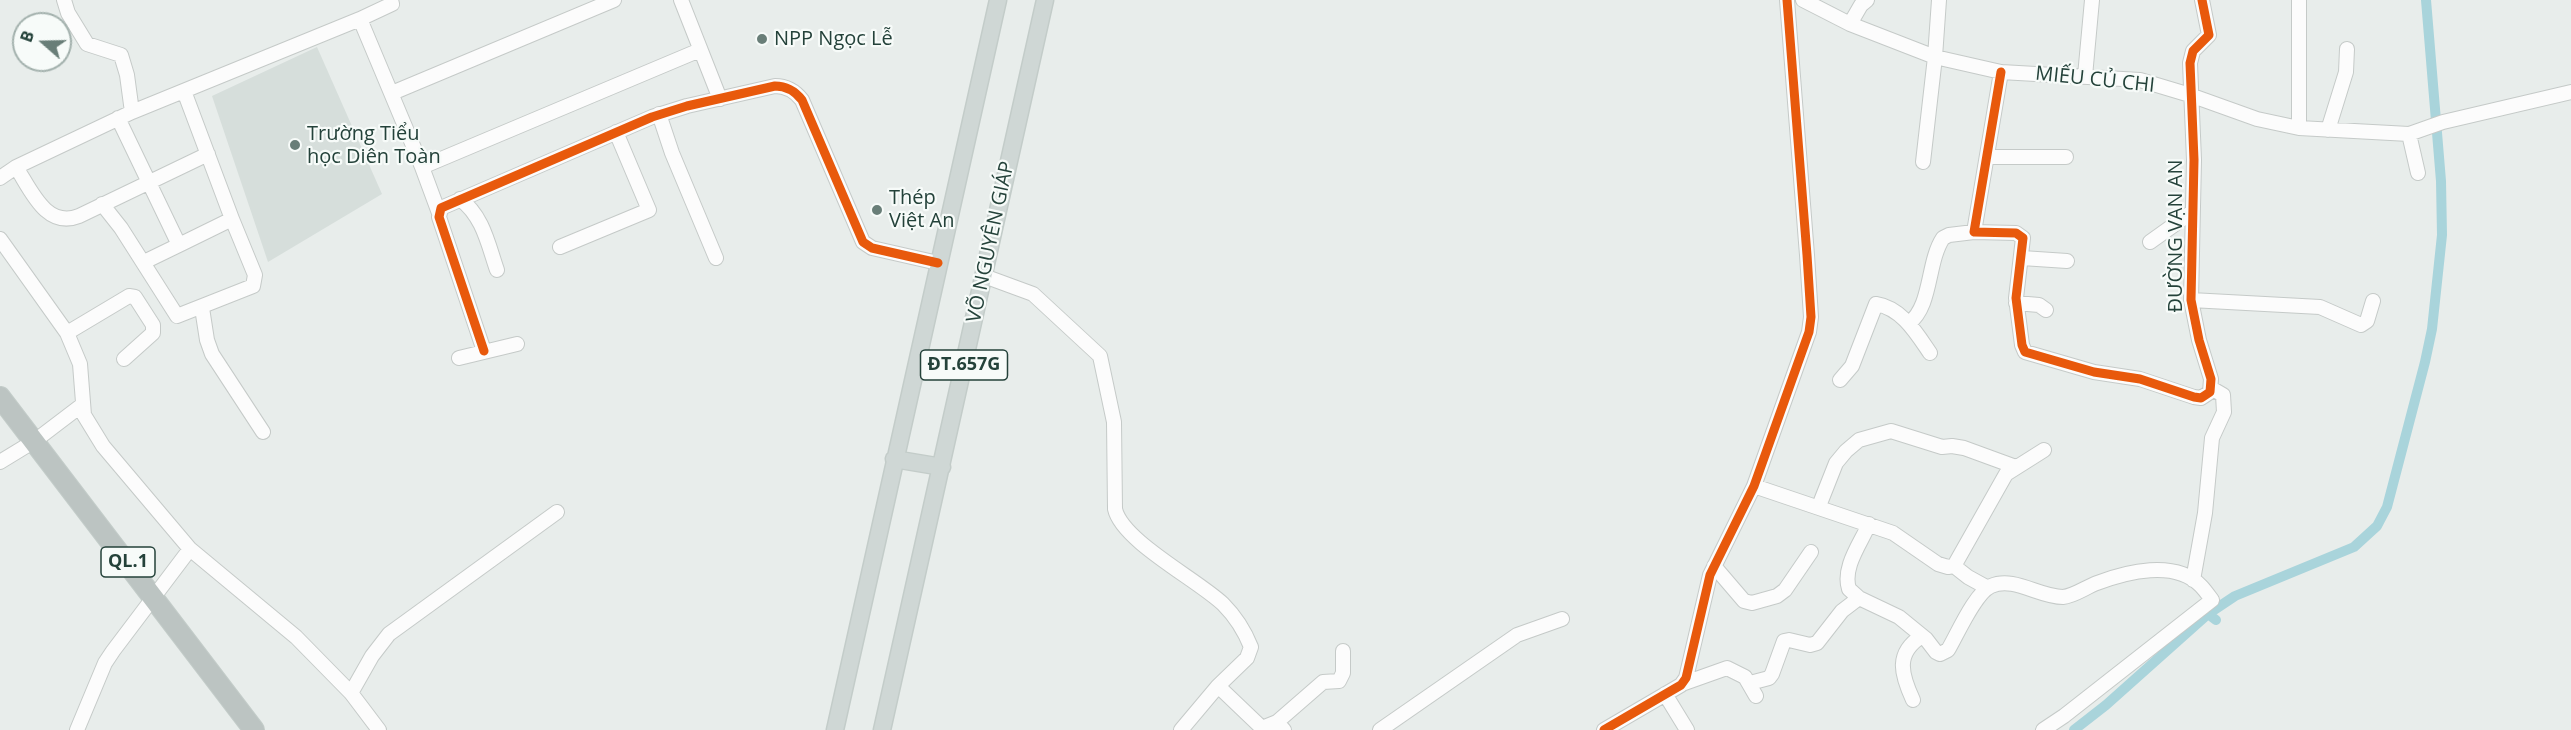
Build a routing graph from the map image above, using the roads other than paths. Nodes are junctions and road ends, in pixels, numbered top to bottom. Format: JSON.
{"nodes":[{"id":1,"x":64,"y":0,"type":"edge"},
{"id":2,"x":614,"y":0,"type":"edge"},
{"id":3,"x":681,"y":0,"type":"edge"},
{"id":4,"x":987,"y":0,"type":"edge"},
{"id":5,"x":998,"y":0,"type":"edge"},
{"id":6,"x":1787,"y":0,"type":"edge"},
{"id":7,"x":1803,"y":0,"type":"edge"},
{"id":8,"x":1867,"y":0,"type":"edge"},
{"id":9,"x":1939,"y":0,"type":"edge"},
{"id":10,"x":2092,"y":0,"type":"edge"},
{"id":11,"x":2202,"y":0,"type":"edge"},
{"id":12,"x":2299,"y":0,"type":"edge"},
{"id":13,"x":1047,"y":1,"type":"edge"},
{"id":14,"x":396,"y":2,"type":"edge"},
{"id":15,"x":360,"y":19,"type":"junction"},
{"id":16,"x":994,"y":20,"type":"junction"},
{"id":17,"x":1850,"y":24,"type":"junction"},
{"id":18,"x":2347,"y":49,"type":"dead end"},
{"id":19,"x":700,"y":50,"type":"junction"},
{"id":20,"x":1935,"y":57,"type":"junction"},
{"id":21,"x":2001,"y":72,"type":"junction"},
{"id":22,"x":2085,"y":76,"type":"junction"},
{"id":23,"x":184,"y":91,"type":"junction"},
{"id":24,"x":2571,"y":92,"type":"edge"},
{"id":25,"x":392,"y":93,"type":"junction"},
{"id":26,"x":2190,"y":94,"type":"junction"},
{"id":27,"x":720,"y":99,"type":"junction"},
{"id":28,"x":132,"y":112,"type":"junction"},
{"id":29,"x":659,"y":114,"type":"junction"},
{"id":30,"x":118,"y":118,"type":"junction"},
{"id":31,"x":2299,"y":128,"type":"junction"},
{"id":32,"x":2328,"y":130,"type":"junction"},
{"id":33,"x":616,"y":132,"type":"junction"},
{"id":34,"x":2409,"y":134,"type":"junction"},
{"id":35,"x":208,"y":154,"type":"junction"},
{"id":36,"x":1987,"y":157,"type":"junction"},
{"id":37,"x":2066,"y":158,"type":"dead end"},
{"id":38,"x":1923,"y":162,"type":"dead end"},
{"id":39,"x":16,"y":167,"type":"junction"},
{"id":40,"x":422,"y":167,"type":"junction"},
{"id":41,"x":2418,"y":173,"type":"dead end"},
{"id":42,"x":0,"y":178,"type":"edge"},
{"id":43,"x":147,"y":182,"type":"junction"},
{"id":44,"x":460,"y":199,"type":"junction"},
{"id":45,"x":102,"y":204,"type":"junction"},
{"id":46,"x":2192,"y":212,"type":"junction"},
{"id":47,"x":439,"y":213,"type":"junction"},
{"id":48,"x":232,"y":219,"type":"junction"},
{"id":49,"x":1974,"y":232,"type":"junction"},
{"id":50,"x":0,"y":239,"type":"edge"},
{"id":51,"x":2150,"y":242,"type":"dead end"},
{"id":52,"x":179,"y":245,"type":"junction"},
{"id":53,"x":560,"y":246,"type":"dead end"},
{"id":54,"x":716,"y":258,"type":"dead end"},
{"id":55,"x":2022,"y":258,"type":"junction"},
{"id":56,"x":2067,"y":261,"type":"dead end"},
{"id":57,"x":144,"y":262,"type":"junction"},
{"id":58,"x":938,"y":262,"type":"junction"},
{"id":59,"x":497,"y":270,"type":"dead end"},
{"id":60,"x":984,"y":276,"type":"junction"},
{"id":61,"x":2191,"y":300,"type":"junction"},
{"id":62,"x":2373,"y":301,"type":"dead end"},
{"id":63,"x":2016,"y":303,"type":"junction"},
{"id":64,"x":202,"y":308,"type":"junction"},
{"id":65,"x":2046,"y":310,"type":"dead end"},
{"id":66,"x":1909,"y":323,"type":"junction"},
{"id":67,"x":67,"y":333,"type":"junction"},
{"id":68,"x":517,"y":344,"type":"dead end"},
{"id":69,"x":484,"y":351,"type":"junction"},
{"id":70,"x":1930,"y":354,"type":"dead end"},
{"id":71,"x":459,"y":358,"type":"dead end"},
{"id":72,"x":124,"y":359,"type":"dead end"},
{"id":73,"x":1840,"y":380,"type":"dead end"},
{"id":74,"x":2211,"y":388,"type":"junction"},
{"id":75,"x":0,"y":397,"type":"edge"},
{"id":76,"x":82,"y":405,"type":"junction"},
{"id":77,"x":263,"y":432,"type":"dead end"},
{"id":78,"x":36,"y":441,"type":"junction"},
{"id":79,"x":2044,"y":450,"type":"dead end"},
{"id":80,"x":894,"y":459,"type":"junction"},
{"id":81,"x":0,"y":462,"type":"edge"},
{"id":82,"x":942,"y":467,"type":"junction"},
{"id":83,"x":2016,"y":467,"type":"junction"},
{"id":84,"x":1754,"y":486,"type":"junction"},
{"id":85,"x":1819,"y":506,"type":"junction"},
{"id":86,"x":557,"y":512,"type":"dead end"},
{"id":87,"x":1869,"y":524,"type":"junction"},
{"id":88,"x":189,"y":549,"type":"junction"},
{"id":89,"x":1810,"y":552,"type":"dead end"},
{"id":90,"x":1954,"y":566,"type":"junction"},
{"id":91,"x":1714,"y":567,"type":"junction"},
{"id":92,"x":2193,"y":580,"type":"junction"},
{"id":93,"x":1988,"y":588,"type":"junction"},
{"id":94,"x":153,"y":595,"type":"junction"},
{"id":95,"x":1859,"y":598,"type":"junction"},
{"id":96,"x":1562,"y":619,"type":"dead end"},
{"id":97,"x":1922,"y":636,"type":"junction"},
{"id":98,"x":1343,"y":651,"type":"dead end"},
{"id":99,"x":1682,"y":684,"type":"junction"},
{"id":100,"x":1218,"y":686,"type":"junction"},
{"id":101,"x":351,"y":693,"type":"junction"},
{"id":102,"x":1665,"y":694,"type":"junction"},
{"id":103,"x":1913,"y":700,"type":"dead end"},
{"id":104,"x":1401,"y":724,"type":"edge"},
{"id":105,"x":1281,"y":726,"type":"edge"},
{"id":106,"x":77,"y":730,"type":"edge"},
{"id":107,"x":254,"y":730,"type":"edge"},
{"id":108,"x":379,"y":730,"type":"edge"},
{"id":109,"x":835,"y":730,"type":"edge"},
{"id":110,"x":882,"y":730,"type":"edge"},
{"id":111,"x":1181,"y":730,"type":"edge"},
{"id":112,"x":1380,"y":730,"type":"edge"},
{"id":113,"x":1604,"y":730,"type":"edge"},
{"id":114,"x":1687,"y":730,"type":"edge"},
{"id":115,"x":2043,"y":730,"type":"edge"}],
"edges":[{"from":1,"to":28,"type":"street"},
{"from":2,"to":25,"type":"street"},
{"from":3,"to":19,"type":"street"},
{"from":4,"to":16,"type":"street"},
{"from":5,"to":16,"type":"main road","number":"ĐT.657G"},
{"from":6,"to":84,"type":"street"},
{"from":7,"to":17,"type":"street","name":"MIẾU CỦ CHI"},
{"from":8,"to":17,"type":"street"},
{"from":9,"to":20,"type":"street"},
{"from":10,"to":22,"type":"street"},
{"from":11,"to":26,"type":"street","name":"ĐƯỜNG VẠN AN"},
{"from":12,"to":31,"type":"street"},
{"from":13,"to":60,"type":"main road","name":"VÕ NGUYÊN GIÁP","number":"ĐT.657G"},
{"from":14,"to":15,"type":"street"},
{"from":15,"to":23,"type":"street"},
{"from":15,"to":25,"type":"street"},
{"from":16,"to":58,"type":"main road","number":"ĐT.657G"},
{"from":17,"to":20,"type":"street","name":"MIẾU CỦ CHI"},
{"from":18,"to":32,"type":"street"},
{"from":19,"to":27,"type":"street"},
{"from":19,"to":40,"type":"street"},
{"from":20,"to":21,"type":"street","name":"MIẾU CỦ CHI"},
{"from":20,"to":38,"type":"street"},
{"from":21,"to":22,"type":"street","name":"MIẾU CỦ CHI"},
{"from":21,"to":36,"type":"street"},
{"from":22,"to":26,"type":"street","name":"MIẾU CỦ CHI"},
{"from":23,"to":28,"type":"street"},
{"from":23,"to":35,"type":"street"},
{"from":24,"to":34,"type":"street","name":"MIẾU CỦ CHI"},
{"from":25,"to":40,"type":"street"},
{"from":26,"to":31,"type":"street","name":"MIẾU CỦ CHI"},
{"from":26,"to":46,"type":"street","name":"ĐƯỜNG VẠN AN"},
{"from":27,"to":29,"type":"street"},
{"from":27,"to":58,"type":"street"},
{"from":28,"to":30,"type":"street"},
{"from":29,"to":33,"type":"street"},
{"from":29,"to":54,"type":"street"},
{"from":30,"to":39,"type":"street"},
{"from":30,"to":43,"type":"street"},
{"from":31,"to":32,"type":"street","name":"MIẾU CỦ CHI"},
{"from":32,"to":34,"type":"street","name":"MIẾU CỦ CHI"},
{"from":33,"to":44,"type":"street"},
{"from":33,"to":53,"type":"street"},
{"from":34,"to":41,"type":"street"},
{"from":35,"to":43,"type":"street"},
{"from":35,"to":48,"type":"street"},
{"from":36,"to":37,"type":"street"},
{"from":36,"to":49,"type":"street"},
{"from":39,"to":42,"type":"street"},
{"from":39,"to":45,"type":"street"},
{"from":40,"to":47,"type":"street"},
{"from":43,"to":45,"type":"street"},
{"from":43,"to":52,"type":"street"},
{"from":44,"to":47,"type":"street"},
{"from":44,"to":59,"type":"street"},
{"from":45,"to":57,"type":"street"},
{"from":46,"to":51,"type":"street"},
{"from":46,"to":61,"type":"street","name":"ĐƯỜNG VẠN AN"},
{"from":47,"to":69,"type":"street"},
{"from":48,"to":52,"type":"street"},
{"from":48,"to":64,"type":"street"},
{"from":49,"to":55,"type":"street"},
{"from":49,"to":66,"type":"street"},
{"from":50,"to":67,"type":"street"},
{"from":52,"to":57,"type":"street"},
{"from":55,"to":56,"type":"street"},
{"from":55,"to":63,"type":"street"},
{"from":57,"to":64,"type":"street"},
{"from":58,"to":80,"type":"main road","number":"ĐT.657G"},
{"from":60,"to":82,"type":"main road","name":"VÕ NGUYÊN GIÁP","number":"ĐT.657G"},
{"from":60,"to":100,"type":"street"},
{"from":61,"to":62,"type":"street"},
{"from":61,"to":74,"type":"street","name":"ĐƯỜNG VẠN AN"},
{"from":63,"to":65,"type":"street"},
{"from":63,"to":74,"type":"street"},
{"from":64,"to":77,"type":"street"},
{"from":66,"to":70,"type":"street"},
{"from":66,"to":73,"type":"street"},
{"from":67,"to":72,"type":"street"},
{"from":67,"to":76,"type":"street"},
{"from":68,"to":69,"type":"street"},
{"from":69,"to":71,"type":"street"},
{"from":74,"to":92,"type":"street","name":"ĐƯỜNG VẠN AN"},
{"from":75,"to":78,"type":"highway","number":"QL.1"},
{"from":76,"to":78,"type":"street"},
{"from":76,"to":88,"type":"street"},
{"from":78,"to":81,"type":"street"},
{"from":78,"to":94,"type":"highway","number":"QL.1"},
{"from":79,"to":83,"type":"street"},
{"from":80,"to":82,"type":"main road"},
{"from":80,"to":109,"type":"main road","number":"ĐT.657G"},
{"from":82,"to":110,"type":"main road","name":"VÕ NGUYÊN GIÁP","number":"ĐT.657G"},
{"from":83,"to":85,"type":"street"},
{"from":83,"to":90,"type":"street"},
{"from":84,"to":85,"type":"street"},
{"from":84,"to":91,"type":"street"},
{"from":85,"to":87,"type":"street"},
{"from":86,"to":101,"type":"street"},
{"from":87,"to":90,"type":"street"},
{"from":87,"to":95,"type":"street"},
{"from":88,"to":94,"type":"street"},
{"from":88,"to":101,"type":"street"},
{"from":89,"to":91,"type":"street"},
{"from":90,"to":93,"type":"street"},
{"from":91,"to":99,"type":"street"},
{"from":92,"to":93,"type":"street"},
{"from":92,"to":115,"type":"street"},
{"from":93,"to":97,"type":"street"},
{"from":94,"to":106,"type":"street"},
{"from":94,"to":107,"type":"highway","number":"QL.1"},
{"from":95,"to":97,"type":"street"},
{"from":95,"to":99,"type":"street"},
{"from":96,"to":104,"type":"street"},
{"from":97,"to":103,"type":"street"},
{"from":98,"to":105,"type":"street"},
{"from":99,"to":102,"type":"street"},
{"from":100,"to":105,"type":"street"},
{"from":100,"to":111,"type":"street"},
{"from":101,"to":108,"type":"street"},
{"from":102,"to":113,"type":"street"},
{"from":102,"to":114,"type":"street"},
{"from":104,"to":112,"type":"street"}]}
